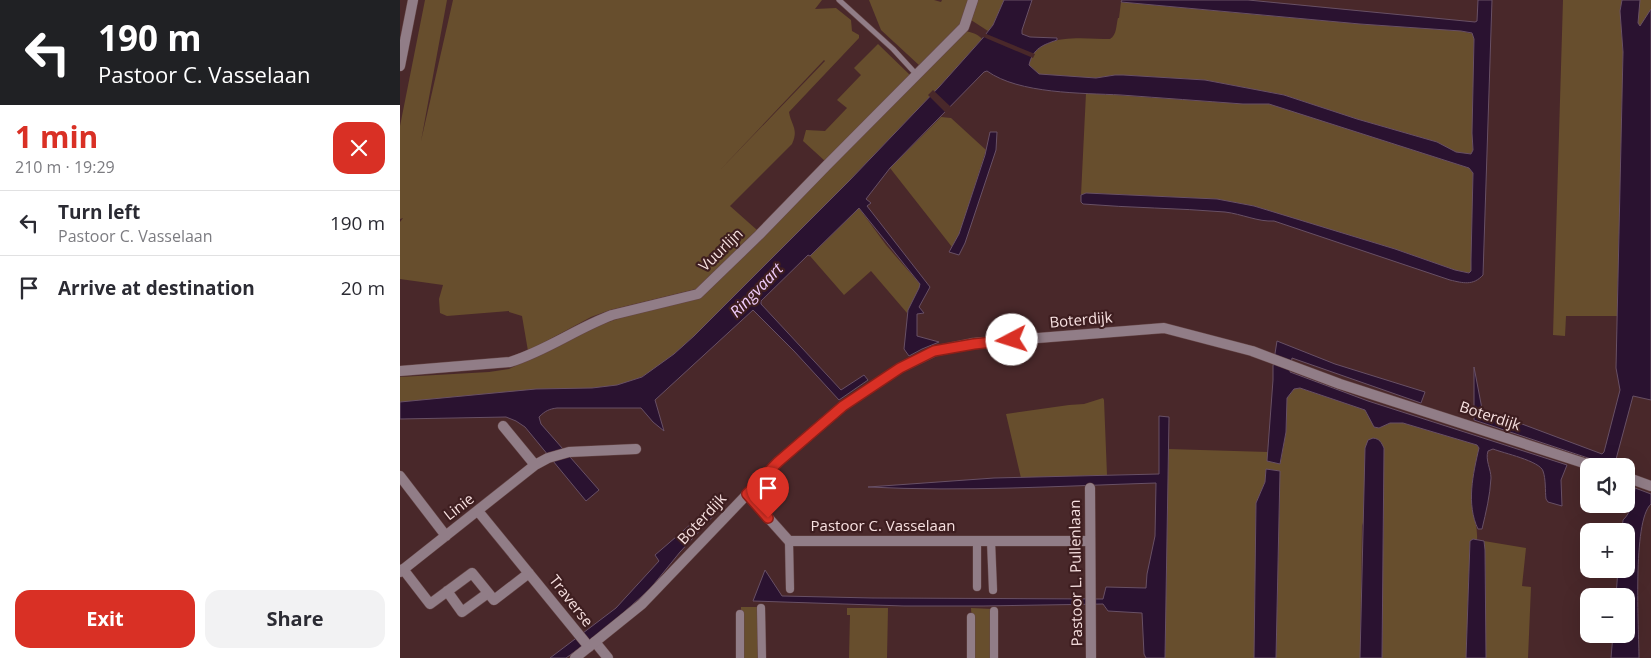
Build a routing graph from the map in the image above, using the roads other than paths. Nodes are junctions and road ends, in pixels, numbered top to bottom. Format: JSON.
{"nodes":[{"id":1,"x":413,"y":0,"type":"edge"},
{"id":2,"x":839,"y":0,"type":"edge"},
{"id":3,"x":973,"y":0,"type":"edge"},
{"id":4,"x":402,"y":51,"type":"edge"},
{"id":5,"x":400,"y":66,"type":"edge"},
{"id":6,"x":917,"y":75,"type":"junction"},
{"id":7,"x":400,"y":371,"type":"edge"},
{"id":8,"x":504,"y":426,"type":"dead end"},
{"id":9,"x":636,"y":449,"type":"dead end"},
{"id":10,"x":1580,"y":462,"type":"edge"},
{"id":11,"x":535,"y":465,"type":"junction"},
{"id":12,"x":400,"y":476,"type":"edge"},
{"id":13,"x":1635,"y":480,"type":"edge"},
{"id":14,"x":1651,"y":486,"type":"edge"},
{"id":15,"x":1090,"y":488,"type":"dead end"},
{"id":16,"x":747,"y":494,"type":"junction"},
{"id":17,"x":478,"y":511,"type":"junction"},
{"id":18,"x":446,"y":536,"type":"junction"},
{"id":19,"x":789,"y":541,"type":"junction"},
{"id":20,"x":977,"y":541,"type":"junction"},
{"id":21,"x":991,"y":541,"type":"junction"},
{"id":22,"x":1090,"y":541,"type":"junction"},
{"id":23,"x":402,"y":571,"type":"edge"},
{"id":24,"x":529,"y":573,"type":"junction"},
{"id":25,"x":977,"y":587,"type":"dead end"},
{"id":26,"x":790,"y":589,"type":"dead end"},
{"id":27,"x":993,"y":590,"type":"dead end"},
{"id":28,"x":447,"y":591,"type":"junction"},
{"id":29,"x":488,"y":593,"type":"junction"},
{"id":30,"x":761,"y":608,"type":"dead end"},
{"id":31,"x":994,"y":611,"type":"dead end"},
{"id":32,"x":740,"y":614,"type":"dead end"},
{"id":33,"x":970,"y":617,"type":"dead end"},
{"id":34,"x":590,"y":645,"type":"junction"},
{"id":35,"x":575,"y":658,"type":"edge"},
{"id":36,"x":608,"y":658,"type":"edge"},
{"id":37,"x":740,"y":658,"type":"edge"},
{"id":38,"x":762,"y":658,"type":"edge"},
{"id":39,"x":971,"y":658,"type":"edge"},
{"id":40,"x":994,"y":658,"type":"edge"},
{"id":41,"x":1091,"y":658,"type":"edge"}],
"edges":[{"from":1,"to":4,"type":"street"},
{"from":2,"to":6,"type":"lane"},
{"from":3,"to":6,"type":"street","name":"Vuurlijn"},
{"from":4,"to":5,"type":"street"},
{"from":6,"to":7,"type":"street","name":"Vuurlijn"},
{"from":8,"to":11,"type":"street"},
{"from":9,"to":11,"type":"street","name":"Linie"},
{"from":10,"to":16,"type":"street","name":"Boterdijk"},
{"from":11,"to":17,"type":"street","name":"Linie"},
{"from":12,"to":18,"type":"street"},
{"from":13,"to":14,"type":"street"},
{"from":15,"to":22,"type":"street","name":"Pastoor L. Pullenlaan"},
{"from":16,"to":19,"type":"street","name":"Pastoor C. Vasselaan"},
{"from":16,"to":34,"type":"street","name":"Boterdijk"},
{"from":17,"to":18,"type":"street","name":"Linie"},
{"from":17,"to":24,"type":"street","name":"Traverse"},
{"from":18,"to":23,"type":"street","name":"Linie"},
{"from":19,"to":20,"type":"street","name":"Pastoor C. Vasselaan"},
{"from":19,"to":26,"type":"street","name":"Pastoor C. Vasselaan"},
{"from":20,"to":21,"type":"street","name":"Pastoor C. Vasselaan"},
{"from":20,"to":25,"type":"street"},
{"from":21,"to":22,"type":"street","name":"Pastoor C. Vasselaan"},
{"from":21,"to":27,"type":"street"},
{"from":22,"to":41,"type":"street","name":"Pastoor L. Pullenlaan"},
{"from":23,"to":28,"type":"street"},
{"from":24,"to":29,"type":"street","name":"Traverse"},
{"from":24,"to":34,"type":"street","name":"Traverse"},
{"from":28,"to":29,"type":"street"},
{"from":28,"to":29,"type":"street","name":"Traverse"},
{"from":30,"to":38,"type":"street"},
{"from":31,"to":40,"type":"street"},
{"from":32,"to":37,"type":"street"},
{"from":33,"to":39,"type":"street"},
{"from":34,"to":35,"type":"street","name":"Boterdijk"},
{"from":34,"to":36,"type":"street","name":"Traverse"}]}
